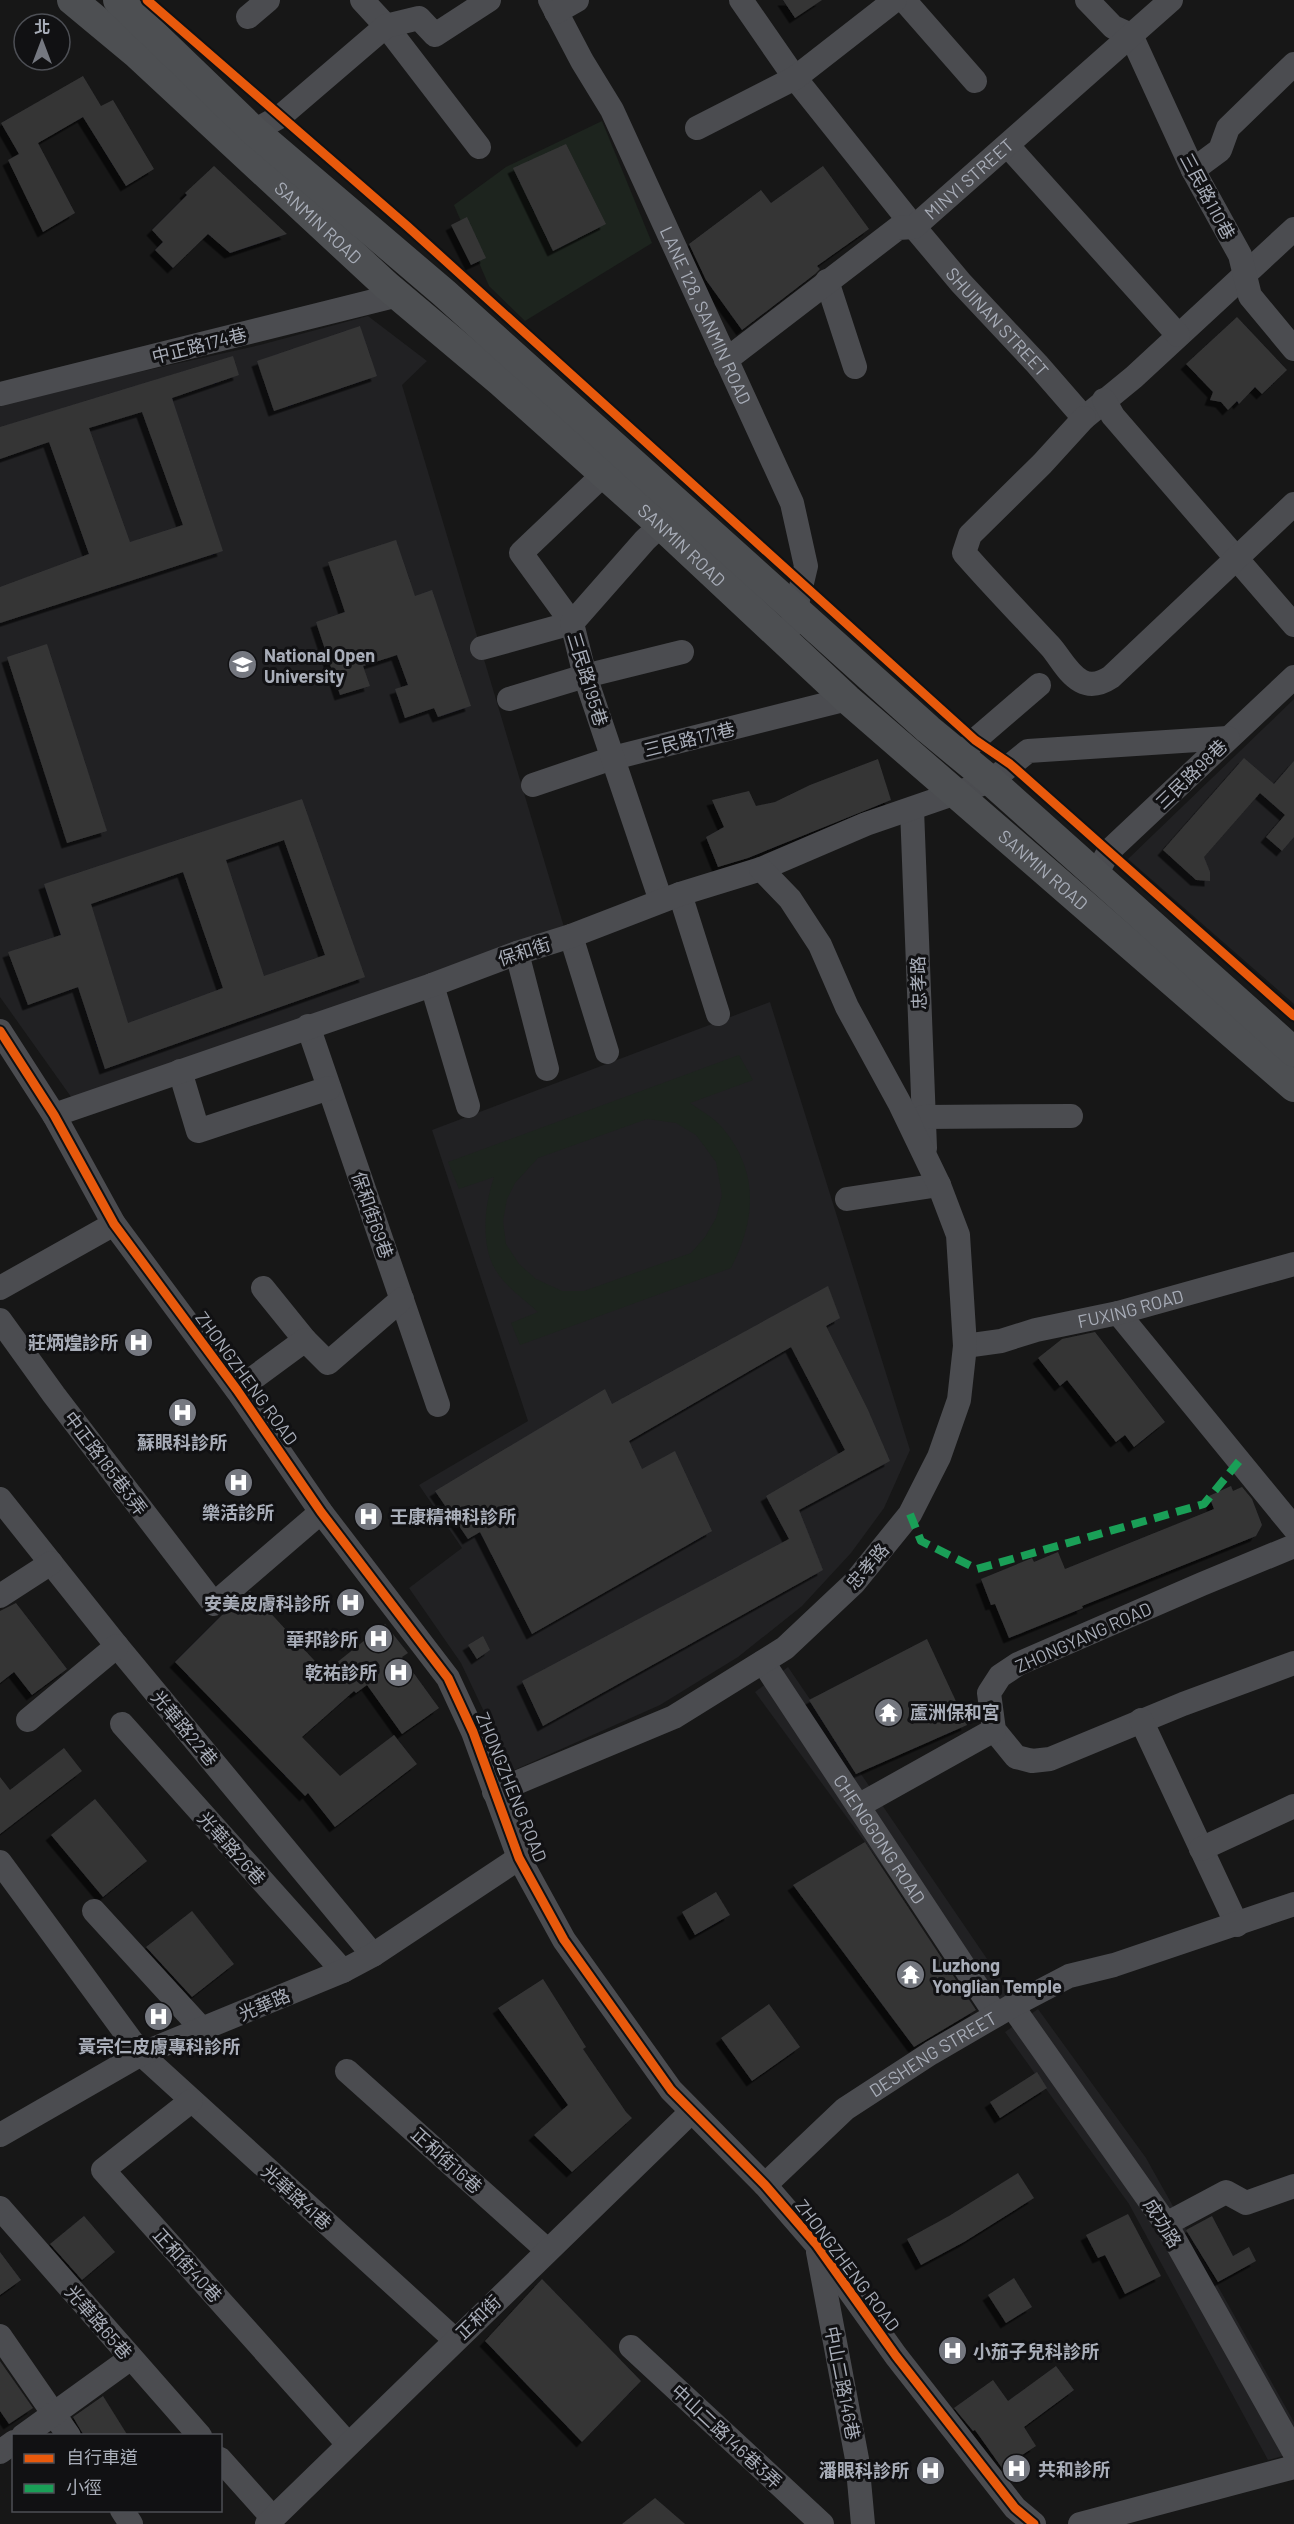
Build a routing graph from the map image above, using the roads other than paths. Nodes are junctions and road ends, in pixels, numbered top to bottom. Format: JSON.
{"nodes":[{"id":1,"x":72,"y":0,"type":"edge"},
{"id":2,"x":118,"y":0,"type":"edge"},
{"id":3,"x":268,"y":0,"type":"edge"},
{"id":4,"x":362,"y":0,"type":"edge"},
{"id":5,"x":489,"y":0,"type":"edge"},
{"id":6,"x":741,"y":0,"type":"edge"},
{"id":7,"x":895,"y":0,"type":"edge"},
{"id":8,"x":904,"y":0,"type":"edge"},
{"id":9,"x":1087,"y":0,"type":"edge"},
{"id":10,"x":1170,"y":0,"type":"edge"},
{"id":11,"x":561,"y":4,"type":"edge"},
{"id":12,"x":248,"y":17,"type":"dead end"},
{"id":13,"x":386,"y":26,"type":"junction"},
{"id":14,"x":1131,"y":35,"type":"junction"},
{"id":15,"x":1294,"y":63,"type":"edge"},
{"id":16,"x":795,"y":78,"type":"junction"},
{"id":17,"x":975,"y":81,"type":"dead end"},
{"id":18,"x":697,"y":128,"type":"dead end"},
{"id":19,"x":254,"y":130,"type":"junction"},
{"id":20,"x":1008,"y":146,"type":"junction"},
{"id":21,"x":479,"y":147,"type":"dead end"},
{"id":22,"x":1193,"y":170,"type":"junction"},
{"id":23,"x":914,"y":227,"type":"junction"},
{"id":24,"x":1294,"y":229,"type":"edge"},
{"id":25,"x":1245,"y":276,"type":"junction"},
{"id":26,"x":827,"y":281,"type":"junction"},
{"id":27,"x":398,"y":295,"type":"junction"},
{"id":28,"x":1178,"y":335,"type":"junction"},
{"id":29,"x":1294,"y":350,"type":"edge"},
{"id":30,"x":726,"y":360,"type":"junction"},
{"id":31,"x":855,"y":367,"type":"dead end"},
{"id":32,"x":0,"y":394,"type":"edge"},
{"id":33,"x":1104,"y":400,"type":"junction"},
{"id":34,"x":1084,"y":418,"type":"junction"},
{"id":35,"x":604,"y":474,"type":"junction"},
{"id":36,"x":1294,"y":504,"type":"edge"},
{"id":37,"x":661,"y":525,"type":"junction"},
{"id":38,"x":1238,"y":559,"type":"junction"},
{"id":39,"x":796,"y":608,"type":"junction"},
{"id":40,"x":572,"y":623,"type":"junction"},
{"id":41,"x":1294,"y":625,"type":"edge"},
{"id":42,"x":788,"y":645,"type":"junction"},
{"id":43,"x":482,"y":648,"type":"dead end"},
{"id":44,"x":682,"y":652,"type":"dead end"},
{"id":45,"x":585,"y":676,"type":"junction"},
{"id":46,"x":1294,"y":677,"type":"edge"},
{"id":47,"x":1039,"y":685,"type":"dead end"},
{"id":48,"x":509,"y":699,"type":"dead end"},
{"id":49,"x":847,"y":699,"type":"junction"},
{"id":50,"x":1228,"y":738,"type":"junction"},
{"id":51,"x":960,"y":756,"type":"junction"},
{"id":52,"x":613,"y":758,"type":"junction"},
{"id":53,"x":991,"y":781,"type":"junction"},
{"id":54,"x":533,"y":785,"type":"dead end"},
{"id":55,"x":956,"y":793,"type":"junction"},
{"id":56,"x":912,"y":808,"type":"junction"},
{"id":57,"x":760,"y":870,"type":"junction"},
{"id":58,"x":1095,"y":876,"type":"junction"},
{"id":59,"x":670,"y":897,"type":"junction"},
{"id":60,"x":571,"y":936,"type":"junction"},
{"id":61,"x":517,"y":952,"type":"junction"},
{"id":62,"x":432,"y":984,"type":"junction"},
{"id":63,"x":718,"y":1014,"type":"dead end"},
{"id":64,"x":308,"y":1026,"type":"junction"},
{"id":65,"x":0,"y":1031,"type":"edge"},
{"id":66,"x":607,"y":1052,"type":"dead end"},
{"id":67,"x":1294,"y":1052,"type":"edge"},
{"id":68,"x":546,"y":1069,"type":"dead end"},
{"id":69,"x":180,"y":1071,"type":"junction"},
{"id":70,"x":1294,"y":1087,"type":"edge"},
{"id":71,"x":329,"y":1088,"type":"junction"},
{"id":72,"x":468,"y":1106,"type":"dead end"},
{"id":73,"x":54,"y":1115,"type":"junction"},
{"id":74,"x":1071,"y":1116,"type":"dead end"},
{"id":75,"x":924,"y":1117,"type":"junction"},
{"id":76,"x":925,"y":1158,"type":"junction"},
{"id":77,"x":939,"y":1185,"type":"junction"},
{"id":78,"x":847,"y":1199,"type":"dead end"},
{"id":79,"x":114,"y":1224,"type":"junction"},
{"id":80,"x":1294,"y":1264,"type":"edge"},
{"id":81,"x":0,"y":1288,"type":"edge"},
{"id":82,"x":262,"y":1288,"type":"dead end"},
{"id":83,"x":402,"y":1299,"type":"junction"},
{"id":84,"x":1118,"y":1313,"type":"junction"},
{"id":85,"x":0,"y":1320,"type":"edge"},
{"id":86,"x":305,"y":1340,"type":"junction"},
{"id":87,"x":965,"y":1346,"type":"junction"},
{"id":88,"x":237,"y":1390,"type":"junction"},
{"id":89,"x":438,"y":1405,"type":"dead end"},
{"id":90,"x":0,"y":1499,"type":"edge"},
{"id":91,"x":321,"y":1512,"type":"junction"},
{"id":92,"x":1294,"y":1528,"type":"edge"},
{"id":93,"x":1294,"y":1546,"type":"edge"},
{"id":94,"x":51,"y":1563,"type":"junction"},
{"id":95,"x":0,"y":1596,"type":"edge"},
{"id":96,"x":117,"y":1646,"type":"junction"},
{"id":97,"x":763,"y":1662,"type":"junction"},
{"id":98,"x":1294,"y":1663,"type":"edge"},
{"id":99,"x":28,"y":1720,"type":"dead end"},
{"id":100,"x":1141,"y":1720,"type":"junction"},
{"id":101,"x":122,"y":1724,"type":"dead end"},
{"id":102,"x":994,"y":1730,"type":"junction"},
{"id":103,"x":494,"y":1792,"type":"junction"},
{"id":104,"x":858,"y":1806,"type":"junction"},
{"id":105,"x":1294,"y":1806,"type":"edge"},
{"id":106,"x":1201,"y":1849,"type":"junction"},
{"id":107,"x":519,"y":1858,"type":"junction"},
{"id":108,"x":0,"y":1862,"type":"edge"},
{"id":109,"x":1294,"y":1904,"type":"edge"},
{"id":110,"x":94,"y":1911,"type":"dead end"},
{"id":111,"x":1237,"y":1925,"type":"junction"},
{"id":112,"x":373,"y":1955,"type":"junction"},
{"id":113,"x":343,"y":1971,"type":"junction"},
{"id":114,"x":1004,"y":2010,"type":"junction"},
{"id":115,"x":202,"y":2029,"type":"junction"},
{"id":116,"x":141,"y":2054,"type":"junction"},
{"id":117,"x":347,"y":2071,"type":"dead end"},
{"id":118,"x":191,"y":2102,"type":"junction"},
{"id":119,"x":691,"y":2112,"type":"junction"},
{"id":120,"x":0,"y":2135,"type":"edge"},
{"id":121,"x":765,"y":2184,"type":"junction"},
{"id":122,"x":1294,"y":2186,"type":"edge"},
{"id":123,"x":0,"y":2208,"type":"edge"},
{"id":124,"x":1166,"y":2224,"type":"junction"},
{"id":125,"x":816,"y":2244,"type":"junction"},
{"id":126,"x":547,"y":2250,"type":"junction"},
{"id":127,"x":0,"y":2336,"type":"edge"},
{"id":128,"x":454,"y":2339,"type":"junction"},
{"id":129,"x":631,"y":2347,"type":"dead end"},
{"id":130,"x":131,"y":2358,"type":"junction"},
{"id":131,"x":54,"y":2414,"type":"junction"},
{"id":132,"x":26,"y":2434,"type":"edge"},
{"id":133,"x":68,"y":2434,"type":"edge"},
{"id":134,"x":198,"y":2434,"type":"edge"},
{"id":135,"x":348,"y":2444,"type":"junction"},
{"id":136,"x":1294,"y":2452,"type":"edge"},
{"id":137,"x":222,"y":2462,"type":"edge"},
{"id":138,"x":1294,"y":2467,"type":"edge"},
{"id":139,"x":269,"y":2521,"type":"edge"},
{"id":140,"x":822,"y":2524,"type":"edge"},
{"id":141,"x":863,"y":2524,"type":"edge"},
{"id":142,"x":1034,"y":2524,"type":"edge"},
{"id":143,"x":1080,"y":2524,"type":"edge"}],
"edges":[{"from":1,"to":27,"type":"main road","name":"SANMIN ROAD"},
{"from":2,"to":19,"type":"main road","name":"SANMIN ROAD"},
{"from":3,"to":12,"type":"street"},
{"from":4,"to":13,"type":"street"},
{"from":5,"to":13,"type":"street"},
{"from":6,"to":16,"type":"street","name":"SHUINAN STREET"},
{"from":7,"to":16,"type":"street"},
{"from":8,"to":17,"type":"street"},
{"from":9,"to":14,"type":"street"},
{"from":10,"to":14,"type":"street","name":"MINYI STREET"},
{"from":11,"to":30,"type":"street","name":"LANE 128, SANMIN ROAD"},
{"from":13,"to":19,"type":"street"},
{"from":13,"to":21,"type":"street"},
{"from":14,"to":20,"type":"street","name":"MINYI STREET"},
{"from":14,"to":22,"type":"street","name":"三民路110巷"},
{"from":15,"to":22,"type":"street"},
{"from":16,"to":18,"type":"street"},
{"from":16,"to":23,"type":"street","name":"SHUINAN STREET"},
{"from":19,"to":39,"type":"main road","name":"SANMIN ROAD"},
{"from":20,"to":23,"type":"street","name":"MINYI STREET"},
{"from":20,"to":28,"type":"street"},
{"from":22,"to":25,"type":"street","name":"三民路110巷"},
{"from":23,"to":26,"type":"street","name":"MINYI STREET"},
{"from":23,"to":34,"type":"street","name":"SHUINAN STREET"},
{"from":24,"to":25,"type":"street"},
{"from":25,"to":28,"type":"street"},
{"from":25,"to":29,"type":"street","name":"三民路110巷"},
{"from":26,"to":30,"type":"street","name":"MINYI STREET"},
{"from":26,"to":31,"type":"street"},
{"from":27,"to":32,"type":"street","name":"中正路174巷"},
{"from":27,"to":35,"type":"main road","name":"SANMIN ROAD"},
{"from":28,"to":33,"type":"street"},
{"from":30,"to":39,"type":"street","name":"LANE 128, SANMIN ROAD"},
{"from":33,"to":34,"type":"street"},
{"from":33,"to":38,"type":"street"},
{"from":34,"to":38,"type":"street"},
{"from":35,"to":37,"type":"main road","name":"SANMIN ROAD"},
{"from":35,"to":40,"type":"street"},
{"from":36,"to":38,"type":"street"},
{"from":37,"to":40,"type":"street","name":"三民路195巷"},
{"from":37,"to":42,"type":"main road","name":"SANMIN ROAD"},
{"from":38,"to":41,"type":"street"},
{"from":39,"to":42,"type":"street","name":"LANE 128, SANMIN ROAD"},
{"from":39,"to":51,"type":"main road","name":"SANMIN ROAD"},
{"from":40,"to":43,"type":"street"},
{"from":40,"to":45,"type":"street","name":"三民路195巷"},
{"from":42,"to":49,"type":"main road","name":"SANMIN ROAD"},
{"from":44,"to":45,"type":"street"},
{"from":45,"to":48,"type":"street"},
{"from":45,"to":52,"type":"street","name":"三民路195巷"},
{"from":46,"to":50,"type":"street","name":"三民路98巷"},
{"from":47,"to":51,"type":"street"},
{"from":49,"to":52,"type":"street","name":"三民路171巷"},
{"from":49,"to":55,"type":"main road","name":"SANMIN ROAD"},
{"from":50,"to":53,"type":"street"},
{"from":50,"to":58,"type":"street","name":"三民路98巷"},
{"from":51,"to":53,"type":"main road","name":"SANMIN ROAD"},
{"from":52,"to":54,"type":"street","name":"三民路171巷"},
{"from":52,"to":59,"type":"street","name":"三民路195巷"},
{"from":53,"to":55,"type":"street","name":"保和街"},
{"from":53,"to":58,"type":"main road","name":"SANMIN ROAD"},
{"from":55,"to":56,"type":"street","name":"保和街"},
{"from":55,"to":70,"type":"main road","name":"SANMIN ROAD"},
{"from":56,"to":57,"type":"street","name":"保和街"},
{"from":56,"to":75,"type":"street","name":"忠孝路"},
{"from":57,"to":59,"type":"street","name":"保和街"},
{"from":57,"to":76,"type":"street","name":"忠孝路"},
{"from":58,"to":67,"type":"main road","name":"SANMIN ROAD"},
{"from":59,"to":60,"type":"street","name":"保和街"},
{"from":59,"to":63,"type":"street","name":"三民路195巷"},
{"from":60,"to":61,"type":"street","name":"保和街"},
{"from":60,"to":66,"type":"street"},
{"from":61,"to":62,"type":"street","name":"保和街"},
{"from":61,"to":68,"type":"street"},
{"from":62,"to":64,"type":"street","name":"保和街"},
{"from":62,"to":72,"type":"street"},
{"from":64,"to":69,"type":"street","name":"保和街"},
{"from":64,"to":71,"type":"street","name":"保和街69巷"},
{"from":65,"to":73,"type":"street","name":"ZHONGZHENG ROAD"},
{"from":69,"to":71,"type":"street"},
{"from":69,"to":73,"type":"street","name":"保和街"},
{"from":71,"to":83,"type":"street","name":"保和街69巷"},
{"from":73,"to":79,"type":"street","name":"ZHONGZHENG ROAD"},
{"from":74,"to":75,"type":"street"},
{"from":75,"to":76,"type":"street","name":"忠孝路"},
{"from":76,"to":77,"type":"street","name":"忠孝路"},
{"from":77,"to":78,"type":"street"},
{"from":77,"to":87,"type":"street","name":"忠孝路"},
{"from":79,"to":81,"type":"street"},
{"from":79,"to":88,"type":"street","name":"ZHONGZHENG ROAD"},
{"from":80,"to":84,"type":"street","name":"FUXING ROAD"},
{"from":82,"to":86,"type":"street"},
{"from":83,"to":86,"type":"street"},
{"from":83,"to":89,"type":"street","name":"保和街69巷"},
{"from":84,"to":87,"type":"street","name":"FUXING ROAD"},
{"from":84,"to":92,"type":"street"},
{"from":85,"to":91,"type":"street","name":"中正路185巷3弄"},
{"from":86,"to":88,"type":"street"},
{"from":87,"to":97,"type":"street","name":"忠孝路"},
{"from":88,"to":91,"type":"street","name":"ZHONGZHENG ROAD"},
{"from":90,"to":94,"type":"street","name":"光華路22巷"},
{"from":91,"to":103,"type":"street","name":"ZHONGZHENG ROAD"},
{"from":93,"to":102,"type":"street","name":"ZHONGYANG ROAD"},
{"from":94,"to":95,"type":"street"},
{"from":94,"to":96,"type":"street","name":"光華路22巷"},
{"from":96,"to":99,"type":"street"},
{"from":96,"to":112,"type":"street","name":"光華路22巷"},
{"from":97,"to":103,"type":"street","name":"忠孝路"},
{"from":97,"to":104,"type":"street","name":"CHENGGONG ROAD"},
{"from":98,"to":100,"type":"street"},
{"from":100,"to":102,"type":"street"},
{"from":100,"to":106,"type":"street"},
{"from":101,"to":113,"type":"street","name":"光華路26巷"},
{"from":102,"to":104,"type":"street"},
{"from":103,"to":107,"type":"street","name":"ZHONGZHENG ROAD"},
{"from":104,"to":114,"type":"street","name":"CHENGGONG ROAD"},
{"from":105,"to":106,"type":"street"},
{"from":106,"to":111,"type":"street"},
{"from":107,"to":112,"type":"street","name":"光華路"},
{"from":107,"to":119,"type":"street","name":"ZHONGZHENG ROAD"},
{"from":108,"to":116,"type":"street","name":"光華路41巷"},
{"from":109,"to":111,"type":"street","name":"DESHENG STREET"},
{"from":110,"to":115,"type":"street"},
{"from":111,"to":114,"type":"street","name":"DESHENG STREET"},
{"from":112,"to":113,"type":"street","name":"光華路"},
{"from":113,"to":115,"type":"street","name":"光華路"},
{"from":114,"to":121,"type":"street","name":"DESHENG STREET"},
{"from":114,"to":124,"type":"street","name":"成功路"},
{"from":115,"to":116,"type":"street","name":"光華路"},
{"from":116,"to":118,"type":"street","name":"光華路41巷"},
{"from":116,"to":120,"type":"street","name":"光華路"},
{"from":117,"to":126,"type":"street","name":"正和街16巷"},
{"from":118,"to":128,"type":"street","name":"光華路41巷"},
{"from":118,"to":135,"type":"street","name":"正和街40巷"},
{"from":119,"to":121,"type":"street","name":"ZHONGZHENG ROAD"},
{"from":119,"to":126,"type":"street","name":"正和街"},
{"from":121,"to":125,"type":"street","name":"ZHONGZHENG ROAD"},
{"from":122,"to":124,"type":"street"},
{"from":123,"to":130,"type":"street","name":"光華路65巷"},
{"from":124,"to":136,"type":"street","name":"成功路"},
{"from":125,"to":141,"type":"street","name":"中山二路146巷"},
{"from":125,"to":142,"type":"street","name":"ZHONGZHENG ROAD"},
{"from":126,"to":128,"type":"street","name":"正和街"},
{"from":127,"to":131,"type":"street"},
{"from":128,"to":135,"type":"street","name":"正和街"},
{"from":129,"to":140,"type":"street","name":"中山二路146巷3弄"},
{"from":130,"to":131,"type":"street"},
{"from":130,"to":134,"type":"street","name":"光華路65巷"},
{"from":131,"to":132,"type":"street"},
{"from":131,"to":133,"type":"street"},
{"from":135,"to":139,"type":"street","name":"正和街"},
{"from":137,"to":139,"type":"street"},
{"from":138,"to":143,"type":"street"}]}
